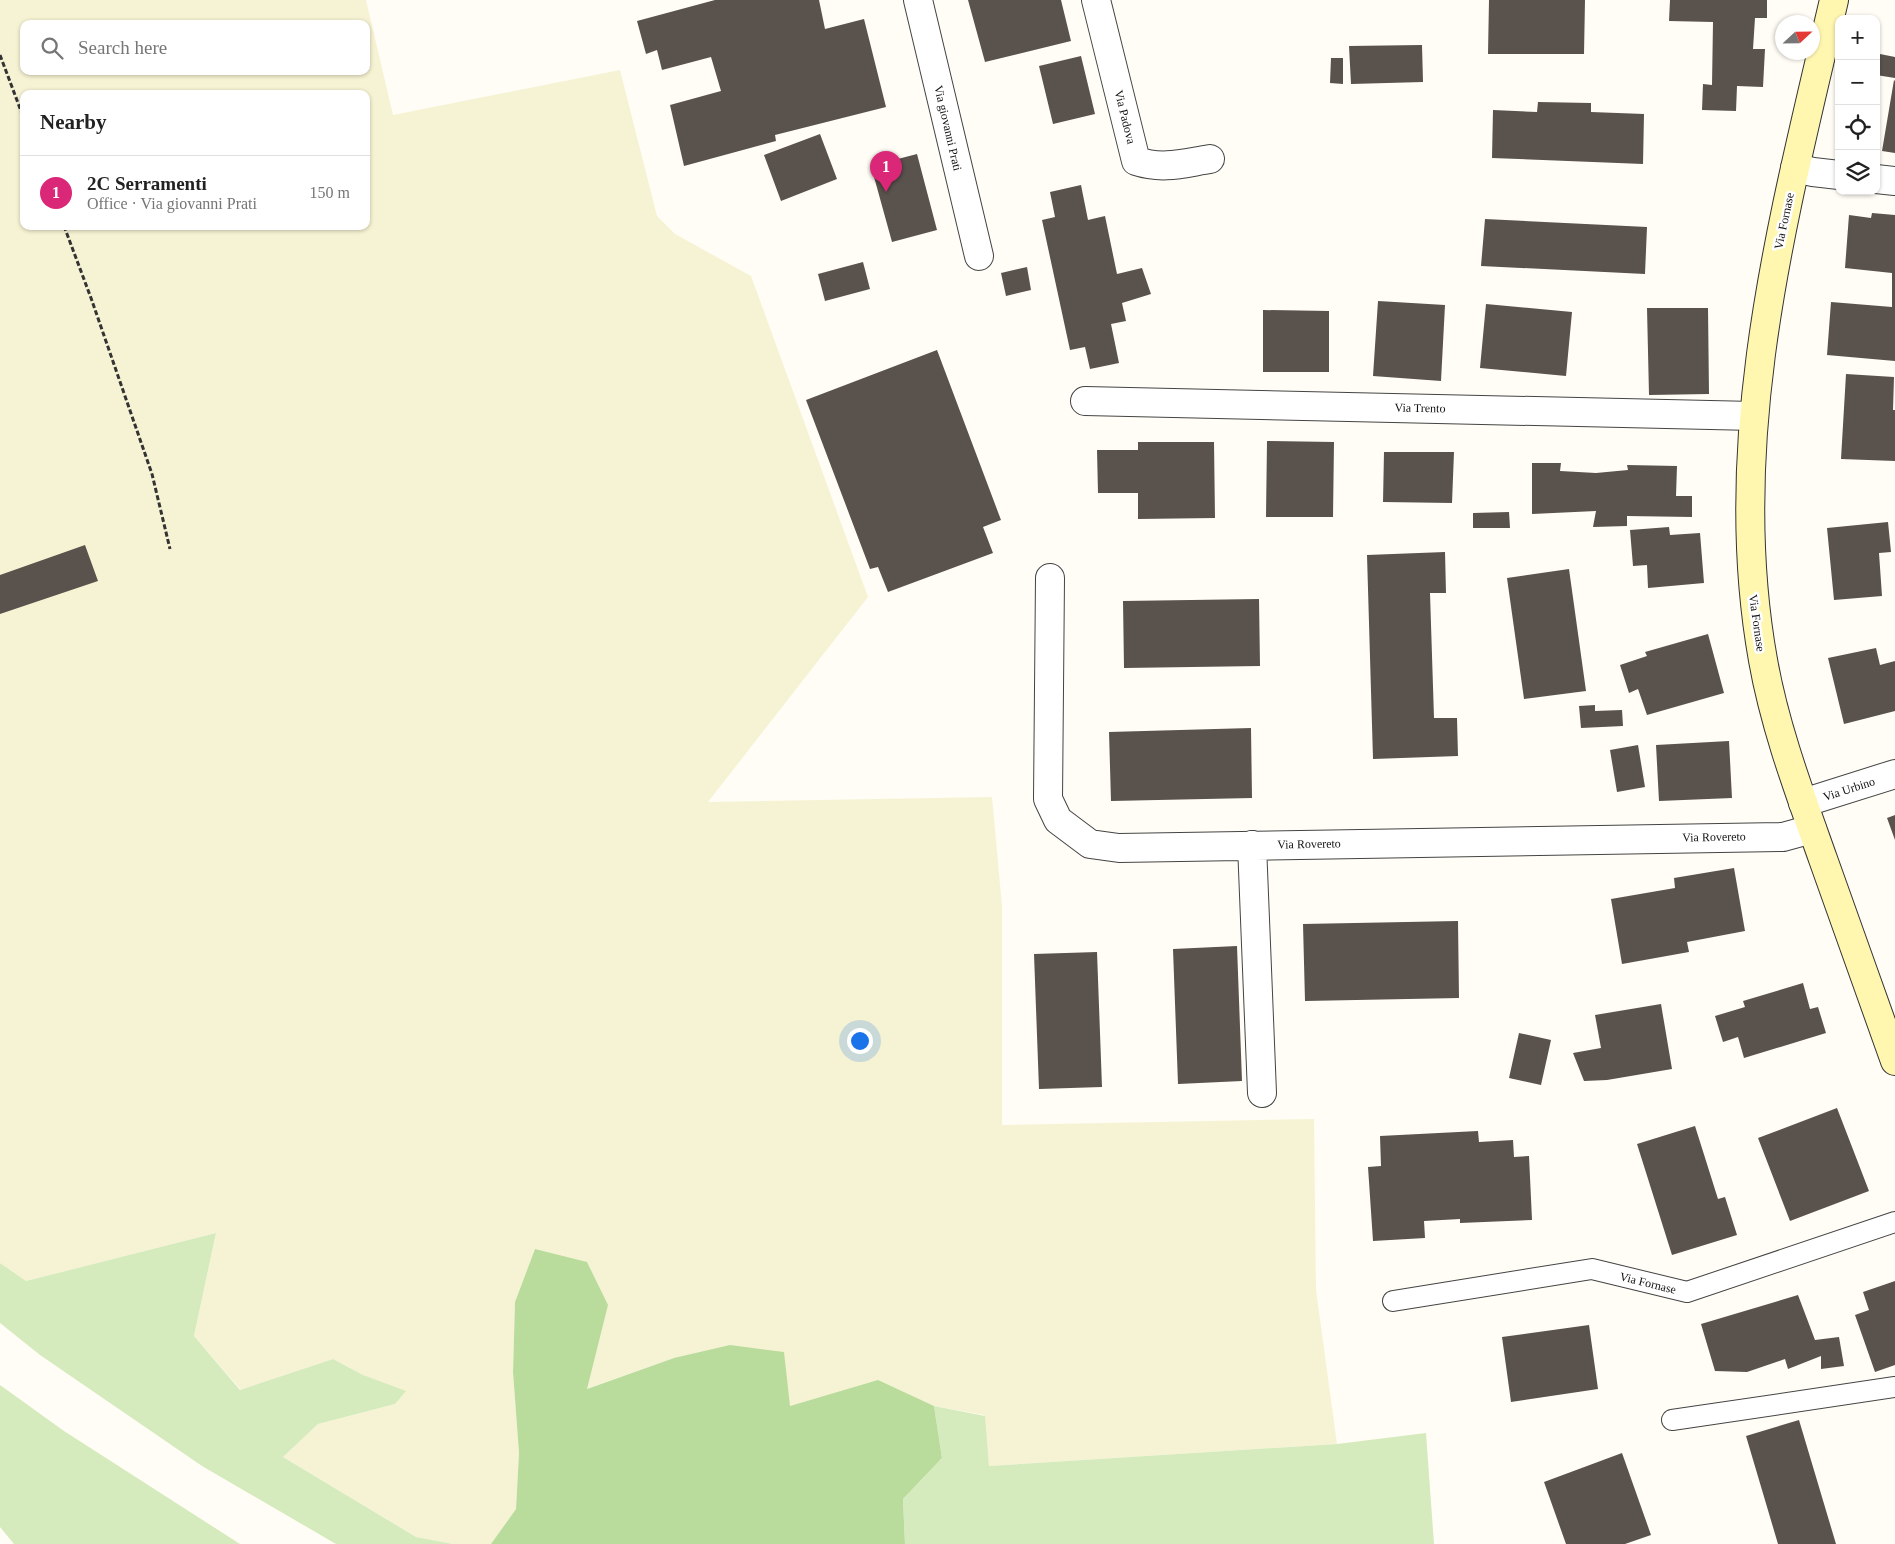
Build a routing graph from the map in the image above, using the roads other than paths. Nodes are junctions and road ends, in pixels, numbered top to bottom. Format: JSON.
{"nodes":[{"id":1,"x":918,"y":0,"type":"edge"},
{"id":2,"x":1096,"y":0,"type":"edge"},
{"id":3,"x":1834,"y":0,"type":"edge"},
{"id":4,"x":1210,"y":159,"type":"dead end"},
{"id":5,"x":1795,"y":168,"type":"junction"},
{"id":6,"x":1835,"y":175,"type":"edge"},
{"id":7,"x":1880,"y":179,"type":"edge"},
{"id":8,"x":1895,"y":181,"type":"edge"},
{"id":9,"x":979,"y":256,"type":"dead end"},
{"id":10,"x":1085,"y":401,"type":"dead end"},
{"id":11,"x":1754,"y":416,"type":"junction"},
{"id":12,"x":1050,"y":578,"type":"dead end"},
{"id":13,"x":1895,"y":774,"type":"edge"},
{"id":14,"x":1803,"y":804,"type":"junction"},
{"id":15,"x":1812,"y":829,"type":"junction"},
{"id":16,"x":1252,"y":845,"type":"junction"},
{"id":17,"x":1895,"y":1061,"type":"edge"},
{"id":18,"x":1262,"y":1093,"type":"dead end"},
{"id":19,"x":1895,"y":1222,"type":"edge"},
{"id":20,"x":1393,"y":1301,"type":"dead end"},
{"id":21,"x":1895,"y":1387,"type":"edge"},
{"id":22,"x":1672,"y":1420,"type":"dead end"}],
"edges":[{"from":1,"to":9,"type":"street","name":"Via giovanni Prati"},
{"from":2,"to":4,"type":"street","name":"Via Padova"},
{"from":3,"to":5,"type":"street","name":"Via Fornase"},
{"from":5,"to":6,"type":"street"},
{"from":5,"to":11,"type":"street","name":"Via Fornase"},
{"from":7,"to":8,"type":"street"},
{"from":10,"to":11,"type":"street","name":"Via Trento"},
{"from":11,"to":14,"type":"street","name":"Via Fornase"},
{"from":12,"to":16,"type":"street","name":"Via Rovereto"},
{"from":13,"to":14,"type":"street","name":"Via Urbino"},
{"from":14,"to":15,"type":"street","name":"Via Fornase"},
{"from":15,"to":16,"type":"street","name":"Via Rovereto"},
{"from":15,"to":17,"type":"street","name":"Via Fornase"},
{"from":16,"to":18,"type":"street"},
{"from":19,"to":20,"type":"lane","name":"Via Fornase"},
{"from":21,"to":22,"type":"lane"}]}
